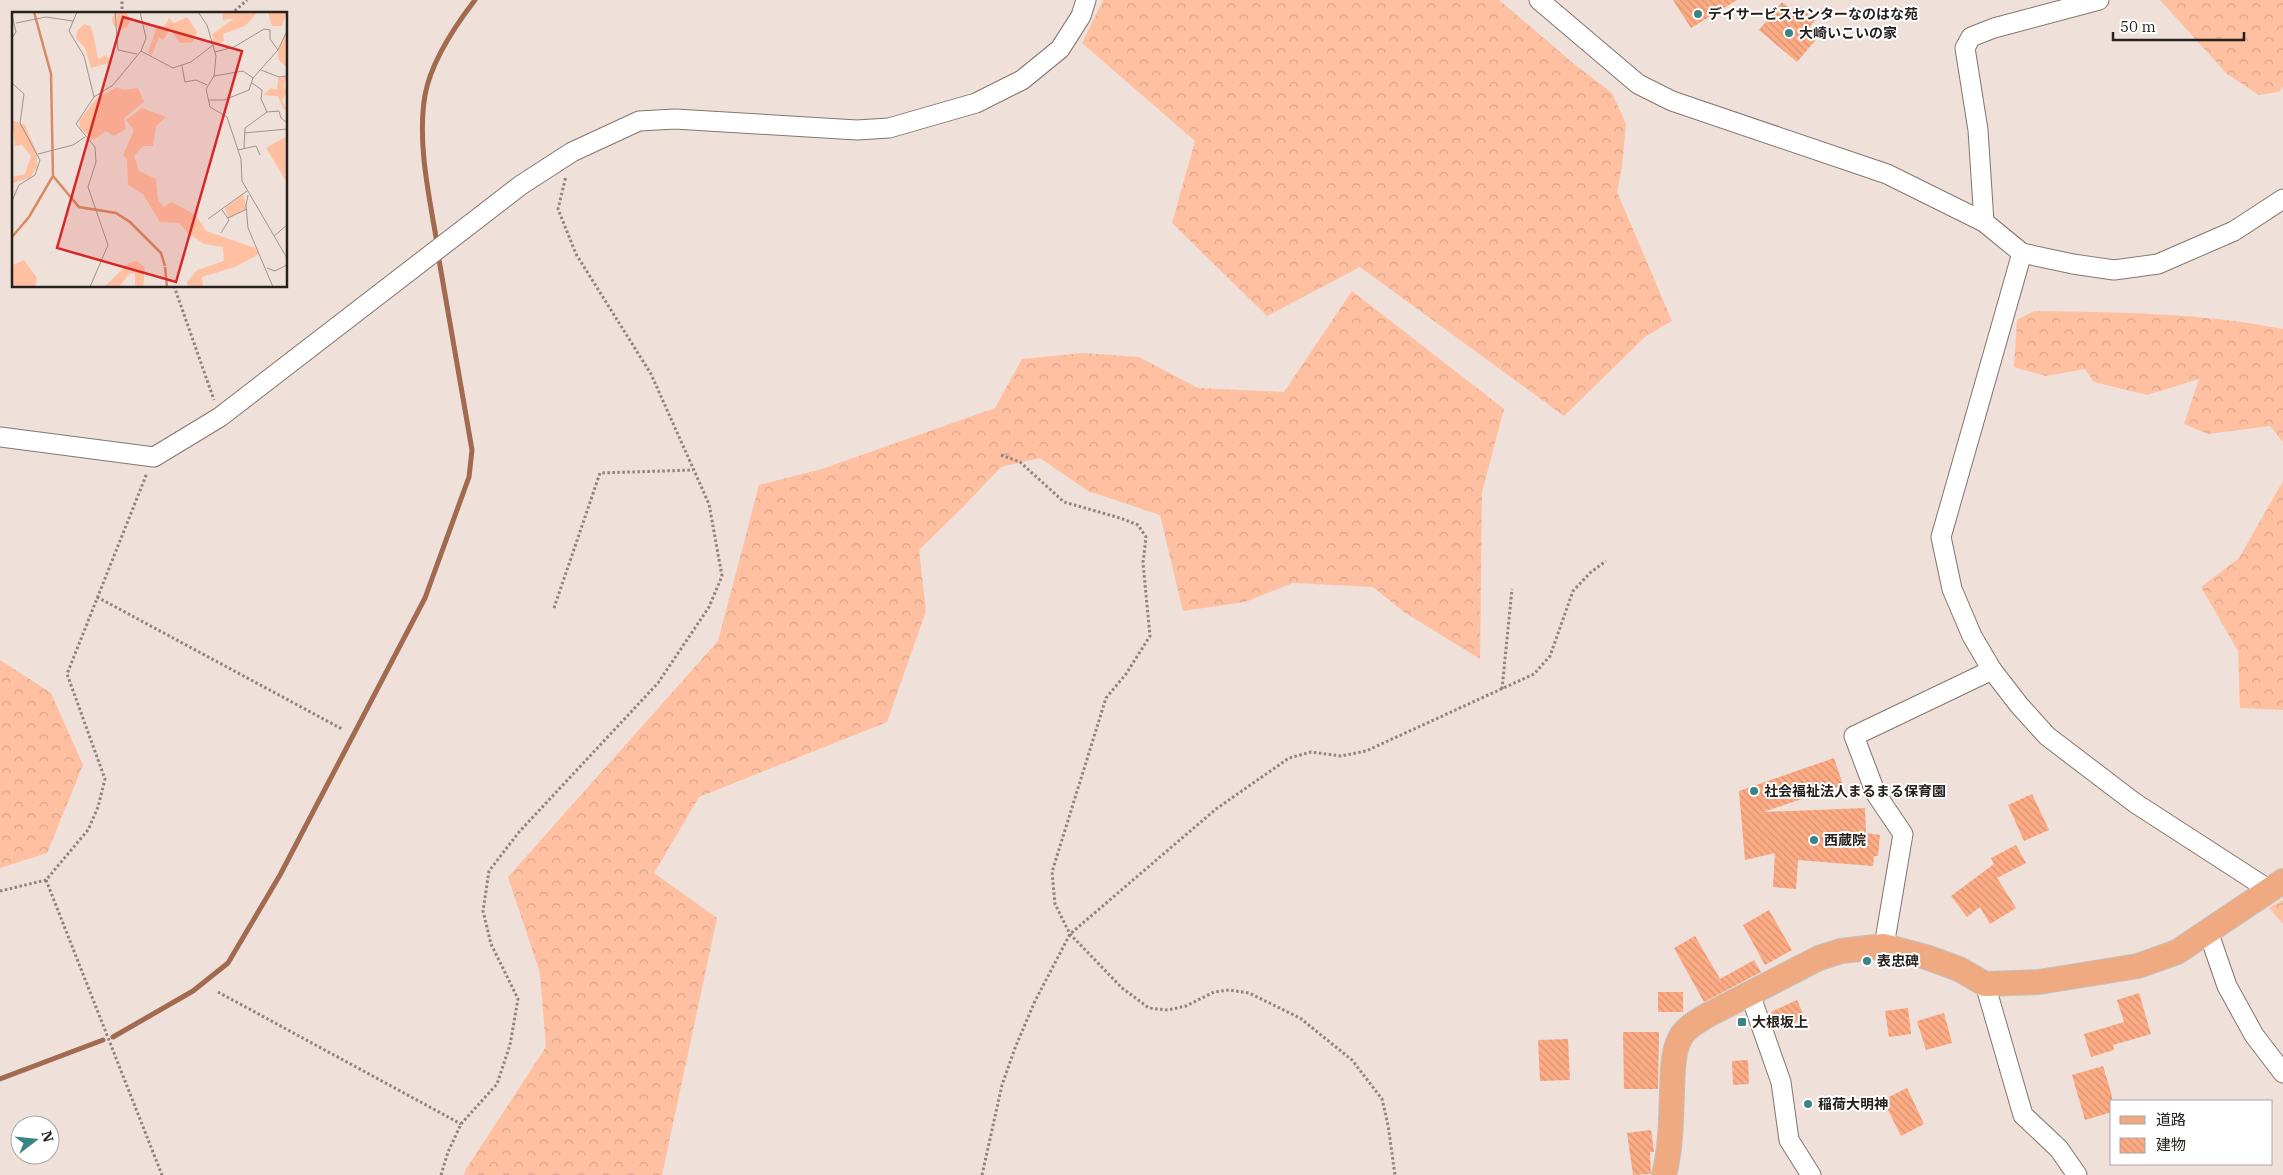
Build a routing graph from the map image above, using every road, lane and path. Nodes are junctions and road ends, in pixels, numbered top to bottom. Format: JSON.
{"nodes":[{"id":1,"x":247,"y":0,"type":"edge"},
{"id":2,"x":1086,"y":0,"type":"edge"},
{"id":3,"x":1539,"y":0,"type":"edge"},
{"id":4,"x":2099,"y":0,"type":"edge"},
{"id":5,"x":232,"y":12,"type":"edge"},
{"id":6,"x":572,"y":152,"type":"junction"},
{"id":7,"x":2283,"y":199,"type":"edge"},
{"id":8,"x":1984,"y":222,"type":"junction"},
{"id":9,"x":2022,"y":253,"type":"junction"},
{"id":10,"x":175,"y":288,"type":"edge"},
{"id":11,"x":220,"y":417,"type":"junction"},
{"id":12,"x":0,"y":437,"type":"edge"},
{"id":13,"x":1001,"y":455,"type":"dead end"},
{"id":14,"x":154,"y":456,"type":"junction"},
{"id":15,"x":693,"y":470,"type":"junction"},
{"id":16,"x":1606,"y":561,"type":"dead end"},
{"id":17,"x":1512,"y":590,"type":"dead end"},
{"id":18,"x":98,"y":598,"type":"junction"},
{"id":19,"x":554,"y":608,"type":"dead end"},
{"id":20,"x":1992,"y":670,"type":"junction"},
{"id":21,"x":1502,"y":689,"type":"junction"},
{"id":22,"x":342,"y":729,"type":"dead end"},
{"id":23,"x":46,"y":880,"type":"junction"},
{"id":24,"x":2276,"y":885,"type":"edge"},
{"id":25,"x":0,"y":891,"type":"edge"},
{"id":26,"x":2208,"y":931,"type":"junction"},
{"id":27,"x":1070,"y":934,"type":"junction"},
{"id":28,"x":1884,"y":946,"type":"junction"},
{"id":29,"x":1985,"y":984,"type":"junction"},
{"id":30,"x":218,"y":992,"type":"dead end"},
{"id":31,"x":1750,"y":994,"type":"junction"},
{"id":32,"x":2283,"y":1073,"type":"edge"},
{"id":33,"x":461,"y":1124,"type":"junction"},
{"id":34,"x":162,"y":1175,"type":"edge"},
{"id":35,"x":441,"y":1175,"type":"edge"},
{"id":36,"x":982,"y":1175,"type":"edge"},
{"id":37,"x":1395,"y":1175,"type":"edge"},
{"id":38,"x":1664,"y":1175,"type":"edge"},
{"id":39,"x":1811,"y":1175,"type":"edge"},
{"id":40,"x":2077,"y":1175,"type":"edge"}],
"edges":[{"from":1,"to":5,"type":"path"},
{"from":2,"to":6,"type":"street"},
{"from":3,"to":8,"type":"street"},
{"from":4,"to":8,"type":"street"},
{"from":6,"to":11,"type":"street"},
{"from":6,"to":15,"type":"path"},
{"from":7,"to":9,"type":"street"},
{"from":8,"to":9,"type":"street"},
{"from":9,"to":20,"type":"street"},
{"from":10,"to":11,"type":"path"},
{"from":11,"to":14,"type":"street"},
{"from":12,"to":14,"type":"street"},
{"from":13,"to":27,"type":"path"},
{"from":14,"to":18,"type":"path"},
{"from":15,"to":19,"type":"path"},
{"from":15,"to":33,"type":"path"},
{"from":16,"to":21,"type":"path"},
{"from":17,"to":21,"type":"path"},
{"from":18,"to":22,"type":"path"},
{"from":18,"to":23,"type":"path"},
{"from":20,"to":24,"type":"street"},
{"from":20,"to":28,"type":"street"},
{"from":21,"to":27,"type":"path"},
{"from":23,"to":25,"type":"path"},
{"from":23,"to":34,"type":"path"},
{"from":24,"to":26,"type":"main road"},
{"from":26,"to":29,"type":"main road"},
{"from":26,"to":32,"type":"street"},
{"from":27,"to":36,"type":"path"},
{"from":27,"to":37,"type":"path"},
{"from":28,"to":29,"type":"main road"},
{"from":28,"to":31,"type":"main road"},
{"from":29,"to":40,"type":"street"},
{"from":30,"to":33,"type":"path"},
{"from":31,"to":38,"type":"main road"},
{"from":31,"to":39,"type":"street"},
{"from":33,"to":35,"type":"path"}]}
